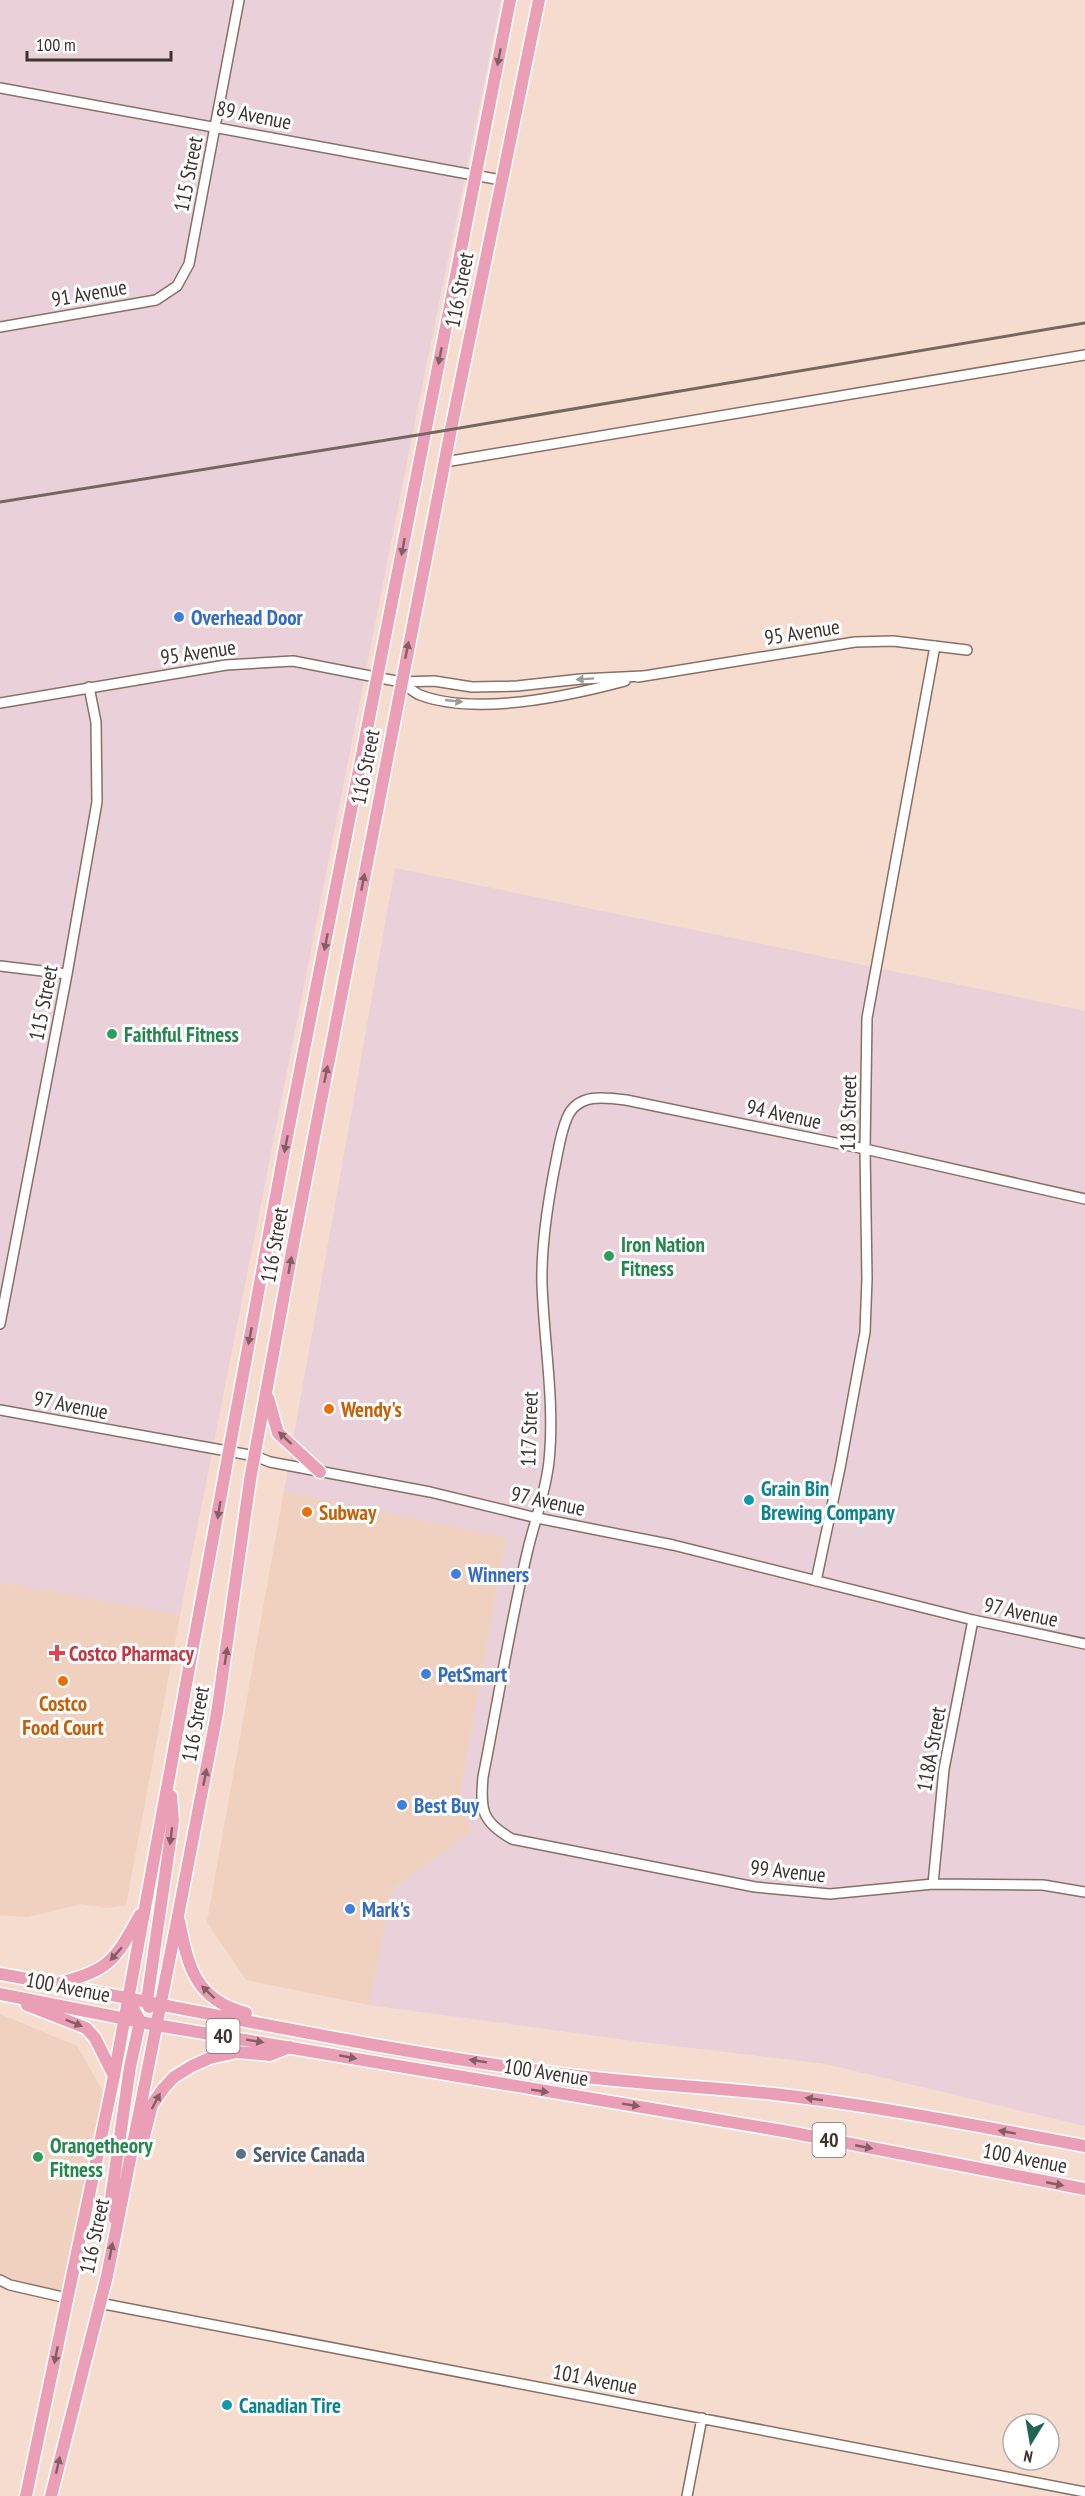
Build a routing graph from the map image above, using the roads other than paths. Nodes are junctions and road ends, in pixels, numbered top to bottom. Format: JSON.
{"nodes":[{"id":1,"x":239,"y":0,"type":"edge"},
{"id":2,"x":510,"y":0,"type":"edge"},
{"id":3,"x":539,"y":0,"type":"edge"},
{"id":4,"x":0,"y":88,"type":"edge"},
{"id":5,"x":215,"y":126,"type":"junction"},
{"id":6,"x":476,"y":175,"type":"junction"},
{"id":7,"x":501,"y":180,"type":"junction"},
{"id":8,"x":179,"y":282,"type":"joint"},
{"id":9,"x":0,"y":327,"type":"edge"},
{"id":10,"x":1085,"y":355,"type":"edge"},
{"id":11,"x":444,"y":462,"type":"junction"},
{"id":12,"x":935,"y":646,"type":"junction"},
{"id":13,"x":967,"y":650,"type":"dead end"},
{"id":14,"x":643,"y":676,"type":"junction"},
{"id":15,"x":379,"y":678,"type":"junction"},
{"id":16,"x":401,"y":682,"type":"junction"},
{"id":17,"x":89,"y":687,"type":"junction"},
{"id":18,"x":0,"y":703,"type":"edge"},
{"id":19,"x":0,"y":966,"type":"edge"},
{"id":20,"x":67,"y":974,"type":"junction"},
{"id":21,"x":580,"y":1102,"type":"joint"},
{"id":22,"x":865,"y":1149,"type":"junction"},
{"id":23,"x":1085,"y":1199,"type":"edge"},
{"id":24,"x":0,"y":1324,"type":"edge"},
{"id":25,"x":267,"y":1394,"type":"junction"},
{"id":26,"x":0,"y":1410,"type":"edge"},
{"id":27,"x":228,"y":1452,"type":"junction"},
{"id":28,"x":255,"y":1456,"type":"junction"},
{"id":29,"x":320,"y":1472,"type":"junction"},
{"id":30,"x":537,"y":1518,"type":"junction"},
{"id":31,"x":816,"y":1581,"type":"junction"},
{"id":32,"x":973,"y":1620,"type":"junction"},
{"id":33,"x":1085,"y":1644,"type":"edge"},
{"id":34,"x":170,"y":1778,"type":"junction"},
{"id":35,"x":494,"y":1828,"type":"joint"},
{"id":36,"x":933,"y":1884,"type":"junction"},
{"id":37,"x":1085,"y":1892,"type":"edge"},
{"id":38,"x":146,"y":1905,"type":"junction"},
{"id":39,"x":178,"y":1916,"type":"junction"},
{"id":40,"x":0,"y":1974,"type":"edge"},
{"id":41,"x":56,"y":1984,"type":"junction"},
{"id":42,"x":0,"y":1994,"type":"edge"},
{"id":43,"x":127,"y":1998,"type":"junction"},
{"id":44,"x":147,"y":2001,"type":"junction"},
{"id":45,"x":160,"y":2004,"type":"junction"},
{"id":46,"x":123,"y":2018,"type":"junction"},
{"id":47,"x":140,"y":2021,"type":"junction"},
{"id":48,"x":156,"y":2025,"type":"junction"},
{"id":49,"x":278,"y":2027,"type":"junction"},
{"id":50,"x":290,"y":2047,"type":"junction"},
{"id":51,"x":114,"y":2076,"type":"junction"},
{"id":52,"x":1085,"y":2146,"type":"edge"},
{"id":53,"x":131,"y":2151,"type":"junction"},
{"id":54,"x":1083,"y":2189,"type":"edge"},
{"id":55,"x":116,"y":2226,"type":"junction"},
{"id":56,"x":0,"y":2280,"type":"edge"},
{"id":57,"x":67,"y":2298,"type":"junction"},
{"id":58,"x":99,"y":2303,"type":"junction"},
{"id":59,"x":702,"y":2418,"type":"junction"},
{"id":60,"x":1085,"y":2492,"type":"edge"},
{"id":61,"x":26,"y":2496,"type":"edge"},
{"id":62,"x":51,"y":2496,"type":"edge"},
{"id":63,"x":687,"y":2496,"type":"edge"}],
"edges":[{"from":1,"to":5,"type":"street","name":"115 Street"},
{"from":2,"to":6,"type":"main road","name":"116 Street","one_way":true},
{"from":3,"to":7,"type":"main road","name":"116 Street"},
{"from":4,"to":5,"type":"street","name":"89 Avenue"},
{"from":5,"to":6,"type":"street","name":"89 Avenue"},
{"from":5,"to":8,"type":"street","name":"115 Street"},
{"from":6,"to":7,"type":"street","name":"89 Avenue"},
{"from":6,"to":15,"type":"main road","name":"116 Street","one_way":true},
{"from":7,"to":11,"type":"main road","name":"116 Street"},
{"from":8,"to":9,"type":"street","name":"91 Avenue"},
{"from":10,"to":11,"type":"street"},
{"from":16,"to":11,"type":"main road","name":"116 Street","one_way":true},
{"from":12,"to":13,"type":"street","name":"95 Avenue"},
{"from":12,"to":14,"type":"street","name":"95 Avenue"},
{"from":12,"to":22,"type":"street","name":"118 Street"},
{"from":14,"to":16,"type":"street","name":"95 Avenue","one_way":true},
{"from":16,"to":14,"type":"street","name":"95 Avenue","one_way":true},
{"from":15,"to":16,"type":"street","name":"95 Avenue"},
{"from":15,"to":17,"type":"street","name":"95 Avenue"},
{"from":15,"to":27,"type":"main road","name":"116 Street","one_way":true},
{"from":25,"to":16,"type":"main road","name":"116 Street","one_way":true},
{"from":17,"to":18,"type":"street","name":"95 Avenue"},
{"from":17,"to":20,"type":"street","name":"115 Street"},
{"from":19,"to":20,"type":"street"},
{"from":20,"to":24,"type":"street","name":"115 Street"},
{"from":21,"to":22,"type":"street","name":"94 Avenue"},
{"from":21,"to":30,"type":"street","name":"117 Street"},
{"from":22,"to":23,"type":"street","name":"94 Avenue"},
{"from":22,"to":31,"type":"street","name":"118 Street"},
{"from":25,"to":28,"type":"main road","name":"116 Street"},
{"from":29,"to":25,"type":"main road","one_way":true},
{"from":26,"to":27,"type":"street","name":"97 Avenue"},
{"from":27,"to":28,"type":"street","name":"97 Avenue"},
{"from":27,"to":34,"type":"main road","name":"116 Street","one_way":true},
{"from":28,"to":29,"type":"street","name":"97 Avenue"},
{"from":39,"to":28,"type":"main road","name":"116 Street","one_way":true},
{"from":29,"to":30,"type":"street","name":"97 Avenue"},
{"from":30,"to":31,"type":"street","name":"97 Avenue"},
{"from":30,"to":35,"type":"street","name":"117 Street"},
{"from":31,"to":32,"type":"street","name":"97 Avenue"},
{"from":32,"to":33,"type":"street","name":"97 Avenue"},
{"from":32,"to":36,"type":"street","name":"118A Street"},
{"from":34,"to":38,"type":"main road","name":"116 Street"},
{"from":34,"to":44,"type":"main road","one_way":true},
{"from":35,"to":36,"type":"street","name":"99 Avenue"},
{"from":36,"to":37,"type":"street","name":"99 Avenue"},
{"from":38,"to":41,"type":"main road","one_way":true},
{"from":38,"to":43,"type":"main road","name":"116 Street"},
{"from":39,"to":45,"type":"main road","name":"116 Street"},
{"from":49,"to":39,"type":"main road","one_way":true},
{"from":40,"to":41,"type":"main road","name":"100 Avenue","number":"40"},
{"from":41,"to":43,"type":"main road","name":"100 Avenue","number":"40"},
{"from":42,"to":46,"type":"main road","name":"100 Avenue","number":"40"},
{"from":42,"to":51,"type":"main road","one_way":true},
{"from":43,"to":44,"type":"main road","name":"100 Avenue","number":"40"},
{"from":43,"to":46,"type":"main road","name":"116 Street"},
{"from":43,"to":47,"type":"main road"},
{"from":44,"to":45,"type":"main road","name":"100 Avenue","number":"40"},
{"from":44,"to":48,"type":"main road"},
{"from":45,"to":48,"type":"main road","name":"116 Street"},
{"from":45,"to":49,"type":"main road","name":"100 Avenue","number":"40"},
{"from":46,"to":47,"type":"main road","name":"100 Avenue","number":"40"},
{"from":46,"to":51,"type":"main road","name":"116 Street"},
{"from":47,"to":48,"type":"main road","name":"100 Avenue","number":"40"},
{"from":47,"to":55,"type":"main road"},
{"from":48,"to":50,"type":"main road","name":"100 Avenue","number":"40","one_way":true},
{"from":48,"to":53,"type":"main road","name":"116 Street"},
{"from":52,"to":49,"type":"main road","name":"100 Avenue","number":"40","one_way":true},
{"from":53,"to":50,"type":"main road","one_way":true},
{"from":50,"to":54,"type":"main road","name":"100 Avenue","number":"40","one_way":true},
{"from":51,"to":57,"type":"main road","name":"116 Street"},
{"from":53,"to":55,"type":"main road","name":"116 Street"},
{"from":58,"to":55,"type":"main road","name":"116 Street","one_way":true},
{"from":56,"to":57,"type":"street"},
{"from":57,"to":61,"type":"main road","name":"116 Street","one_way":true},
{"from":58,"to":59,"type":"street","name":"101 Avenue"},
{"from":62,"to":58,"type":"main road","name":"116 Street","one_way":true},
{"from":59,"to":60,"type":"street","name":"101 Avenue"},
{"from":59,"to":63,"type":"street"}]}
